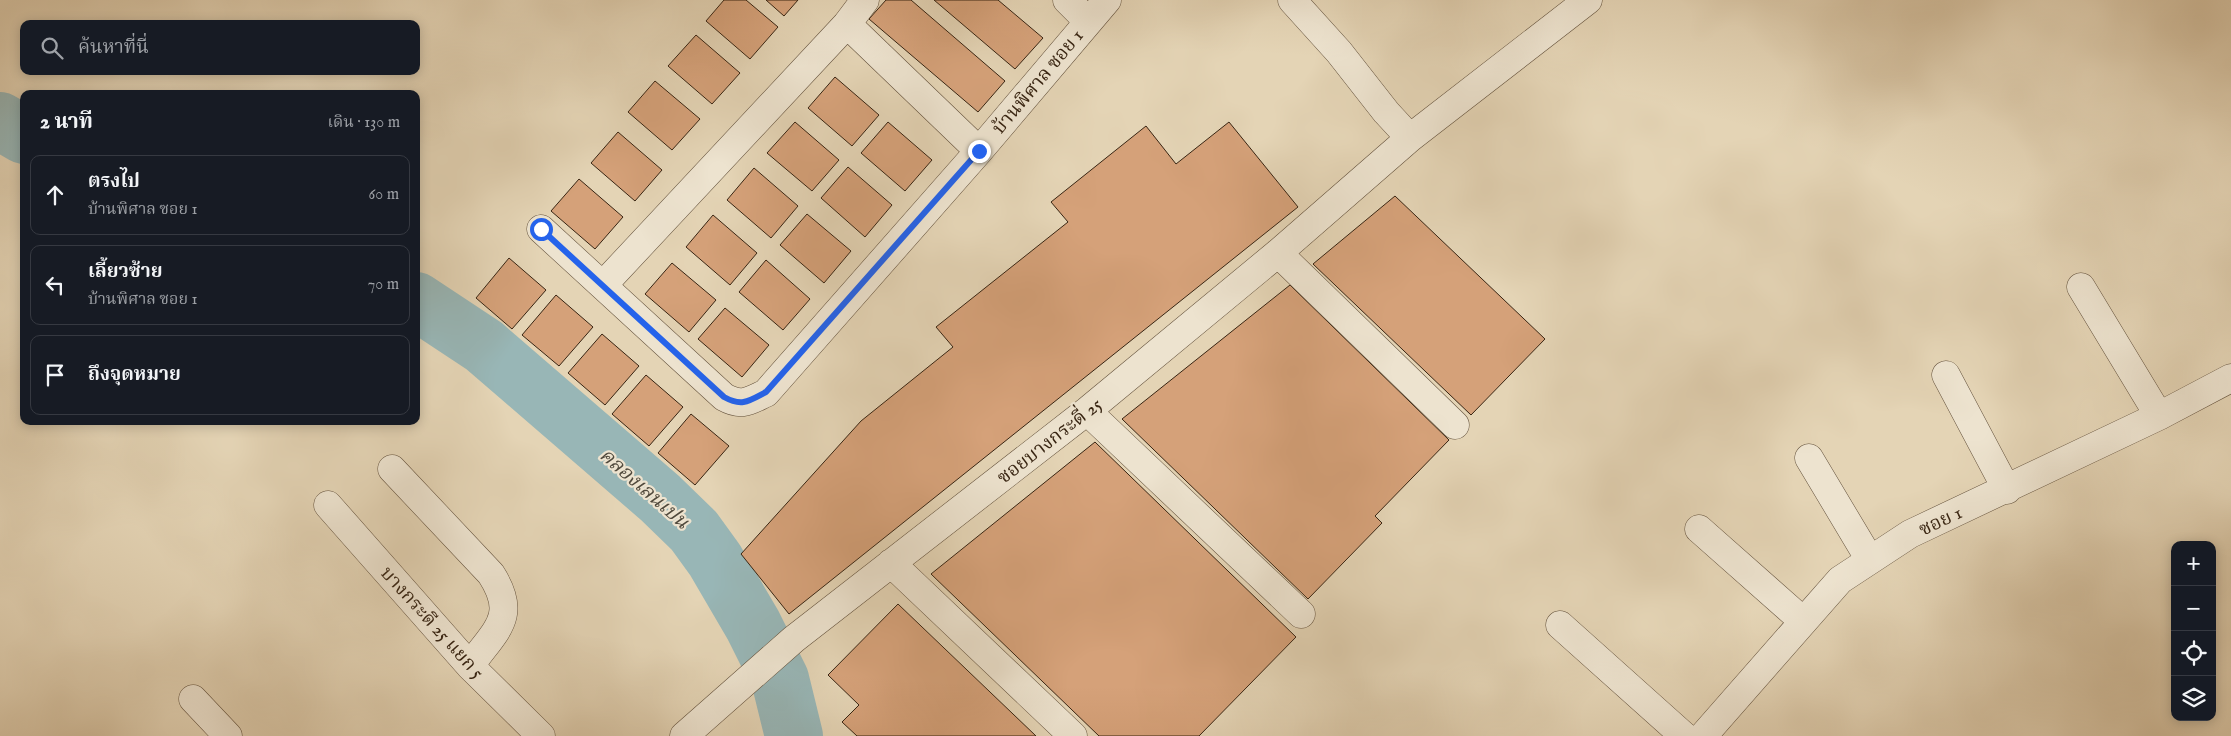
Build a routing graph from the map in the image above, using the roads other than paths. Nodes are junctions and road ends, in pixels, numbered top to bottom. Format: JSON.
{"nodes":[{"id":1,"x":864,"y":0,"type":"edge"},
{"id":2,"x":1067,"y":0,"type":"edge"},
{"id":3,"x":1107,"y":0,"type":"edge"},
{"id":4,"x":1292,"y":0,"type":"edge"},
{"id":5,"x":1588,"y":0,"type":"edge"},
{"id":6,"x":1088,"y":21,"type":"junction"},
{"id":7,"x":846,"y":24,"type":"junction"},
{"id":8,"x":1410,"y":138,"type":"junction"},
{"id":9,"x":979,"y":151,"type":"junction"},
{"id":10,"x":541,"y":229,"type":"dead end"},
{"id":11,"x":1278,"y":253,"type":"junction"},
{"id":12,"x":603,"y":285,"type":"junction"},
{"id":13,"x":2081,"y":287,"type":"dead end"},
{"id":14,"x":1946,"y":375,"type":"dead end"},
{"id":15,"x":2231,"y":378,"type":"edge"},
{"id":16,"x":1087,"y":410,"type":"junction"},
{"id":17,"x":2159,"y":416,"type":"junction"},
{"id":18,"x":1455,"y":425,"type":"dead end"},
{"id":19,"x":1809,"y":458,"type":"dead end"},
{"id":20,"x":392,"y":469,"type":"dead end"},
{"id":21,"x":2007,"y":490,"type":"junction"},
{"id":22,"x":328,"y":506,"type":"dead end"},
{"id":23,"x":1699,"y":529,"type":"dead end"},
{"id":24,"x":1870,"y":560,"type":"junction"},
{"id":25,"x":891,"y":563,"type":"junction"},
{"id":26,"x":1300,"y":614,"type":"dead end"},
{"id":27,"x":1803,"y":621,"type":"junction"},
{"id":28,"x":1560,"y":625,"type":"dead end"},
{"id":29,"x":470,"y":666,"type":"junction"},
{"id":30,"x":193,"y":698,"type":"dead end"},
{"id":31,"x":228,"y":736,"type":"edge"},
{"id":32,"x":541,"y":736,"type":"edge"},
{"id":33,"x":684,"y":736,"type":"edge"},
{"id":34,"x":1073,"y":736,"type":"edge"},
{"id":35,"x":1684,"y":736,"type":"edge"},
{"id":36,"x":1703,"y":736,"type":"edge"}],
"edges":[{"from":1,"to":7,"type":"street"},
{"from":2,"to":6,"type":"street"},
{"from":3,"to":6,"type":"street","name":"บ้านพิศาล ซอย 1"},
{"from":4,"to":8,"type":"street"},
{"from":5,"to":8,"type":"street","name":"ซอยบางกระดี่ 25"},
{"from":6,"to":9,"type":"street","name":"บ้านพิศาล ซอย 1"},
{"from":7,"to":9,"type":"street"},
{"from":7,"to":12,"type":"street"},
{"from":8,"to":11,"type":"street","name":"ซอยบางกระดี่ 25"},
{"from":9,"to":12,"type":"street","name":"บ้านพิศาล ซอย 1"},
{"from":10,"to":12,"type":"street","name":"บ้านพิศาล ซอย 1"},
{"from":11,"to":16,"type":"street","name":"ซอยบางกระดี่ 25"},
{"from":11,"to":18,"type":"street"},
{"from":13,"to":17,"type":"street"},
{"from":14,"to":21,"type":"street"},
{"from":15,"to":17,"type":"street","name":"ซอย 1"},
{"from":16,"to":25,"type":"street","name":"ซอยบางกระดี่ 25"},
{"from":16,"to":26,"type":"street"},
{"from":17,"to":21,"type":"street","name":"ซอย 1"},
{"from":19,"to":24,"type":"street"},
{"from":20,"to":29,"type":"street"},
{"from":21,"to":24,"type":"street","name":"ซอย 1"},
{"from":22,"to":29,"type":"street","name":"บางกระดี 25 แยก 5"},
{"from":23,"to":27,"type":"street"},
{"from":24,"to":27,"type":"street","name":"ซอย 1"},
{"from":25,"to":33,"type":"street","name":"ซอยบางกระดี่ 25"},
{"from":25,"to":34,"type":"street"},
{"from":27,"to":36,"type":"street","name":"ซอย 1"},
{"from":28,"to":35,"type":"street"},
{"from":29,"to":32,"type":"street","name":"บางกระดี 25 แยก 5"},
{"from":30,"to":31,"type":"street"}]}
